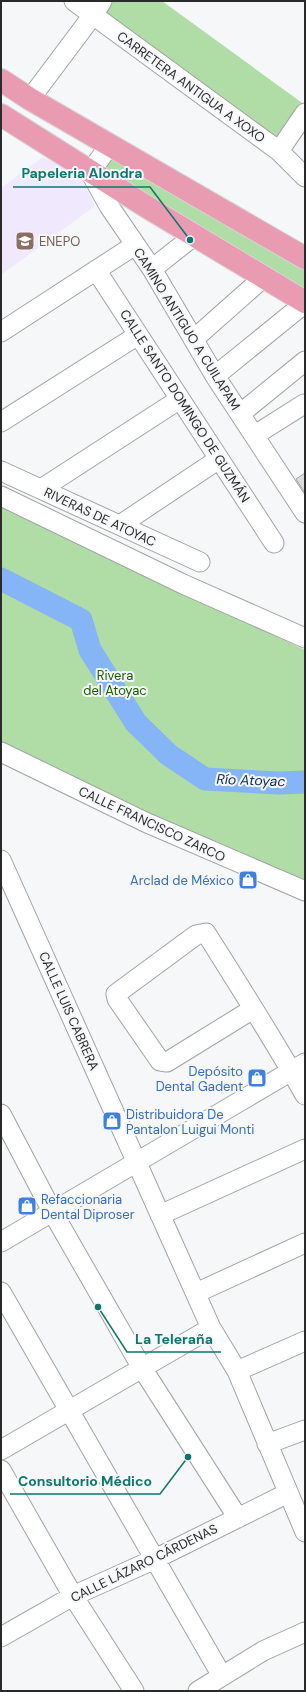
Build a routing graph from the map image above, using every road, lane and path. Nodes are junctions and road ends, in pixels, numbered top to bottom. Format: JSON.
{"nodes":[{"id":1,"x":74,"y":1,"type":"edge"},
{"id":2,"x":98,"y":8,"type":"edge"},
{"id":3,"x":2,"y":80,"type":"edge"},
{"id":4,"x":30,"y":99,"type":"junction"},
{"id":5,"x":305,"y":113,"type":"edge"},
{"id":6,"x":1,"y":115,"type":"edge"},
{"id":7,"x":110,"y":145,"type":"junction"},
{"id":8,"x":279,"y":151,"type":"junction"},
{"id":9,"x":90,"y":172,"type":"junction"},
{"id":10,"x":305,"y":177,"type":"edge"},
{"id":11,"x":195,"y":235,"type":"junction"},
{"id":12,"x":135,"y":245,"type":"junction"},
{"id":13,"x":305,"y":258,"type":"edge"},
{"id":14,"x":152,"y":268,"type":"junction"},
{"id":15,"x":96,"y":270,"type":"junction"},
{"id":16,"x":264,"y":277,"type":"junction"},
{"id":17,"x":305,"y":302,"type":"edge"},
{"id":18,"x":1,"y":332,"type":"edge"},
{"id":19,"x":138,"y":335,"type":"junction"},
{"id":20,"x":194,"y":339,"type":"junction"},
{"id":21,"x":305,"y":361,"type":"edge"},
{"id":22,"x":215,"y":376,"type":"junction"},
{"id":23,"x":180,"y":399,"type":"junction"},
{"id":24,"x":304,"y":404,"type":"edge"},
{"id":25,"x":240,"y":414,"type":"junction"},
{"id":26,"x":1,"y":422,"type":"edge"},
{"id":27,"x":255,"y":434,"type":"junction"},
{"id":28,"x":219,"y":459,"type":"junction"},
{"id":29,"x":1,"y":471,"type":"edge"},
{"id":30,"x":41,"y":490,"type":"junction"},
{"id":31,"x":1,"y":496,"type":"edge"},
{"id":32,"x":305,"y":513,"type":"edge"},
{"id":33,"x":120,"y":525,"type":"junction"},
{"id":34,"x":274,"y":543,"type":"dead end"},
{"id":35,"x":200,"y":562,"type":"dead end"},
{"id":36,"x":305,"y":638,"type":"edge"},
{"id":37,"x":1,"y":752,"type":"edge"},
{"id":38,"x":1,"y":860,"type":"edge"},
{"id":39,"x":305,"y":891,"type":"edge"},
{"id":40,"x":253,"y":1009,"type":"junction"},
{"id":41,"x":298,"y":1067,"type":"edge"},
{"id":42,"x":305,"y":1095,"type":"edge"},
{"id":43,"x":1,"y":1114,"type":"edge"},
{"id":44,"x":305,"y":1149,"type":"edge"},
{"id":45,"x":138,"y":1163,"type":"junction"},
{"id":46,"x":53,"y":1213,"type":"junction"},
{"id":47,"x":160,"y":1215,"type":"junction"},
{"id":48,"x":1,"y":1242,"type":"edge"},
{"id":49,"x":305,"y":1243,"type":"edge"},
{"id":50,"x":1,"y":1292,"type":"edge"},
{"id":51,"x":196,"y":1293,"type":"junction"},
{"id":52,"x":211,"y":1328,"type":"junction"},
{"id":53,"x":305,"y":1341,"type":"edge"},
{"id":54,"x":142,"y":1368,"type":"junction"},
{"id":55,"x":237,"y":1371,"type":"junction"},
{"id":56,"x":70,"y":1411,"type":"junction"},
{"id":57,"x":305,"y":1430,"type":"edge"},
{"id":58,"x":267,"y":1444,"type":"junction"},
{"id":59,"x":1,"y":1450,"type":"edge"},
{"id":60,"x":1,"y":1470,"type":"edge"},
{"id":61,"x":288,"y":1493,"type":"junction"},
{"id":62,"x":238,"y":1518,"type":"junction"},
{"id":63,"x":305,"y":1532,"type":"edge"},
{"id":64,"x":155,"y":1559,"type":"junction"},
{"id":65,"x":73,"y":1596,"type":"junction"},
{"id":66,"x":305,"y":1632,"type":"edge"},
{"id":67,"x":1,"y":1637,"type":"edge"},
{"id":68,"x":222,"y":1676,"type":"junction"},
{"id":69,"x":134,"y":1691,"type":"edge"},
{"id":70,"x":198,"y":1691,"type":"edge"}],
"edges":[{"from":1,"to":2,"type":"street","name":"CARRETERA ANTIGUA A XOXO"},
{"from":2,"to":4,"type":"street"},
{"from":2,"to":8,"type":"street","name":"CARRETERA ANTIGUA A XOXO"},
{"from":3,"to":4,"type":"main road"},
{"from":4,"to":7,"type":"main road"},
{"from":5,"to":8,"type":"street"},
{"from":6,"to":9,"type":"main road"},
{"from":7,"to":9,"type":"street"},
{"from":7,"to":13,"type":"main road"},
{"from":8,"to":10,"type":"street","name":"CARRETERA ANTIGUA A XOXO"},
{"from":9,"to":11,"type":"main road"},
{"from":9,"to":12,"type":"street","name":"CAMINO ANTIGUO A CUILAPAM"},
{"from":11,"to":14,"type":"street"},
{"from":11,"to":16,"type":"main road"},
{"from":12,"to":14,"type":"street","name":"CAMINO ANTIGUO A CUILAPAM"},
{"from":12,"to":15,"type":"street"},
{"from":14,"to":20,"type":"street","name":"CAMINO ANTIGUO A CUILAPAM"},
{"from":15,"to":18,"type":"street"},
{"from":15,"to":19,"type":"street","name":"CALLE SANTO DOMINGO DE GUZMÁN"},
{"from":16,"to":17,"type":"main road"},
{"from":16,"to":20,"type":"street"},
{"from":17,"to":22,"type":"street"},
{"from":19,"to":23,"type":"street","name":"CALLE SANTO DOMINGO DE GUZMÁN"},
{"from":19,"to":26,"type":"street"},
{"from":20,"to":22,"type":"street","name":"CAMINO ANTIGUO A CUILAPAM"},
{"from":21,"to":25,"type":"street"},
{"from":22,"to":25,"type":"street","name":"CAMINO ANTIGUO A CUILAPAM"},
{"from":23,"to":28,"type":"street","name":"CALLE SANTO DOMINGO DE GUZMÁN"},
{"from":23,"to":30,"type":"street"},
{"from":24,"to":27,"type":"street"},
{"from":25,"to":27,"type":"street","name":"CAMINO ANTIGUO A CUILAPAM"},
{"from":27,"to":32,"type":"street","name":"CAMINO ANTIGUO A CUILAPAM"},
{"from":28,"to":33,"type":"street"},
{"from":28,"to":34,"type":"street","name":"CALLE SANTO DOMINGO DE GUZMÁN"},
{"from":29,"to":30,"type":"street","name":"RIVERAS DE ATOYAC"},
{"from":30,"to":33,"type":"street","name":"RIVERAS DE ATOYAC"},
{"from":31,"to":36,"type":"street"},
{"from":33,"to":35,"type":"street","name":"RIVERAS DE ATOYAC"},
{"from":37,"to":39,"type":"street","name":"CALLE FRANCISCO ZARCO"},
{"from":38,"to":45,"type":"street","name":"CALLE LUIS CABRERA"},
{"from":40,"to":40,"type":"street"},
{"from":40,"to":41,"type":"street"},
{"from":41,"to":42,"type":"street"},
{"from":41,"to":45,"type":"street"},
{"from":43,"to":46,"type":"street"},
{"from":44,"to":47,"type":"street"},
{"from":45,"to":46,"type":"street"},
{"from":45,"to":47,"type":"street","name":"CALLE LUIS CABRERA"},
{"from":46,"to":48,"type":"street"},
{"from":46,"to":54,"type":"street"},
{"from":47,"to":51,"type":"street","name":"CALLE LUIS CABRERA"},
{"from":49,"to":51,"type":"street"},
{"from":50,"to":56,"type":"street"},
{"from":51,"to":52,"type":"street","name":"CALLE LUIS CABRERA"},
{"from":52,"to":54,"type":"street"},
{"from":52,"to":55,"type":"street","name":"CALLE LUIS CABRERA"},
{"from":53,"to":55,"type":"street"},
{"from":54,"to":56,"type":"street"},
{"from":54,"to":62,"type":"street"},
{"from":55,"to":58,"type":"street","name":"CALLE LUIS CABRERA"},
{"from":56,"to":59,"type":"street"},
{"from":56,"to":64,"type":"street"},
{"from":57,"to":58,"type":"street"},
{"from":58,"to":61,"type":"street","name":"CALLE LUIS CABRERA"},
{"from":60,"to":65,"type":"street"},
{"from":61,"to":62,"type":"street","name":"CALLE LÁZARO CÁRDENAS"},
{"from":61,"to":63,"type":"street","name":"CALLE LUIS CABRERA"},
{"from":62,"to":64,"type":"street","name":"CALLE LÁZARO CÁRDENAS"},
{"from":64,"to":65,"type":"street","name":"CALLE LÁZARO CÁRDENAS"},
{"from":64,"to":68,"type":"street"},
{"from":65,"to":67,"type":"street","name":"CALLE LÁZARO CÁRDENAS"},
{"from":65,"to":69,"type":"street"},
{"from":66,"to":68,"type":"street"},
{"from":68,"to":70,"type":"street"}]}
